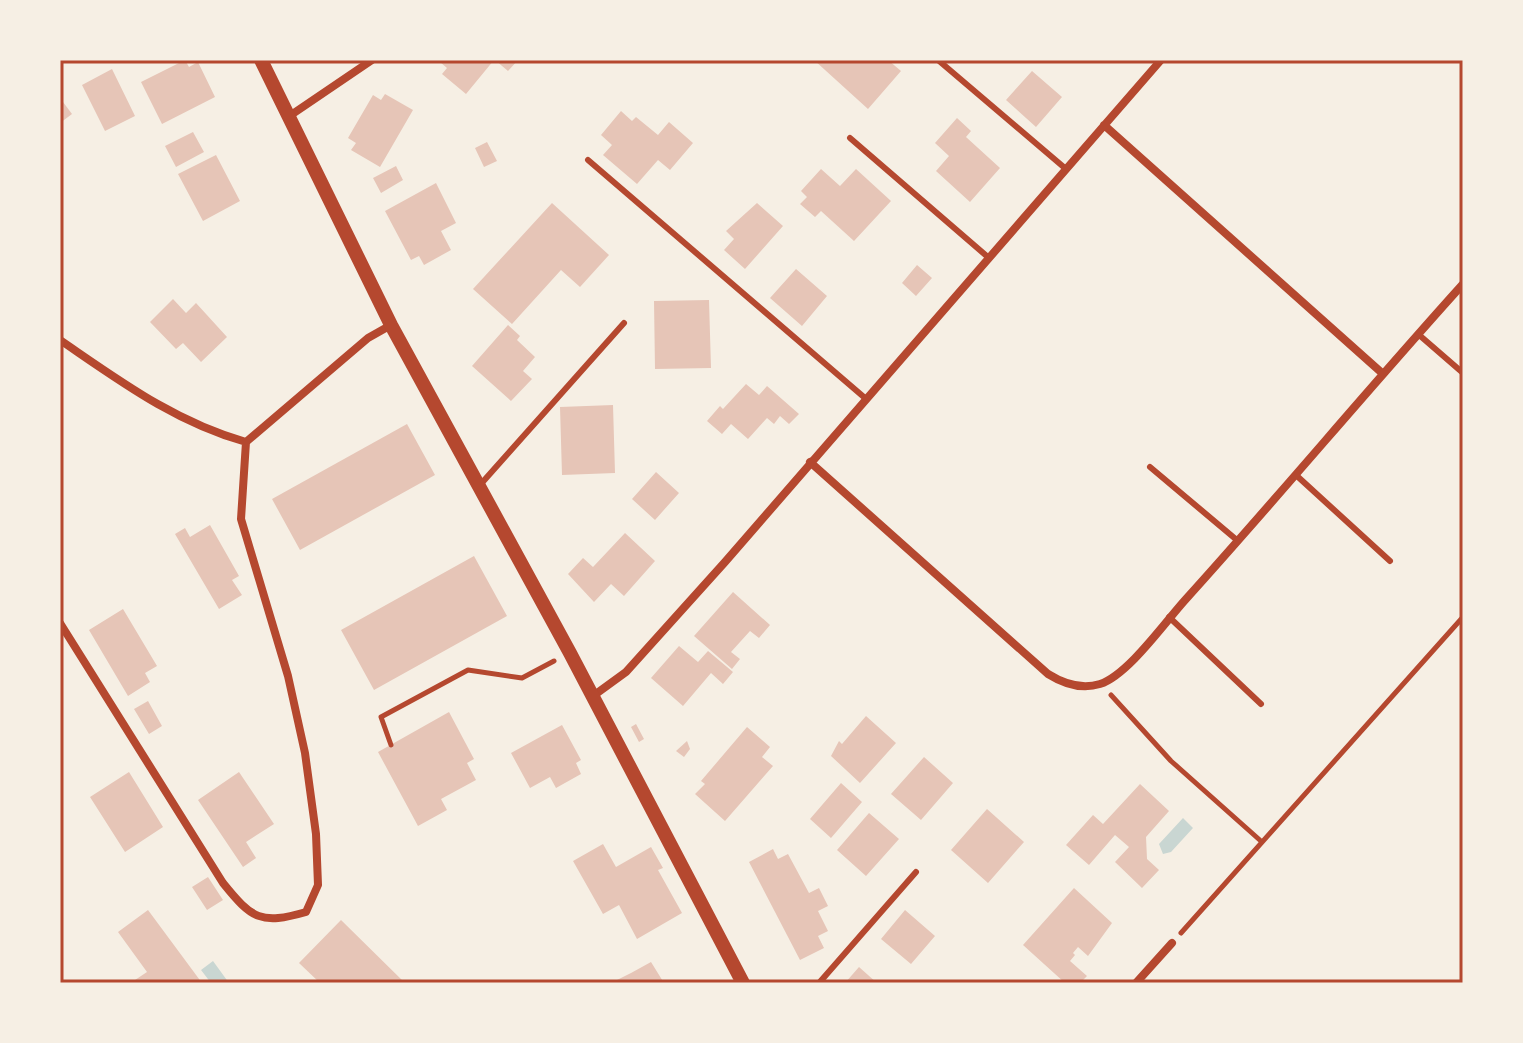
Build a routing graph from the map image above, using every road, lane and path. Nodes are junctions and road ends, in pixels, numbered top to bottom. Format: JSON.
{"nodes":[{"id":1,"x":261,"y":60,"type":"edge"},
{"id":2,"x":372,"y":60,"type":"edge"},
{"id":3,"x":938,"y":60,"type":"edge"},
{"id":4,"x":1161,"y":60,"type":"edge"},
{"id":5,"x":288,"y":117,"type":"junction"},
{"id":6,"x":1104,"y":125,"type":"junction"},
{"id":7,"x":850,"y":138,"type":"dead end"},
{"id":8,"x":588,"y":160,"type":"dead end"},
{"id":9,"x":1066,"y":169,"type":"junction"},
{"id":10,"x":989,"y":258,"type":"junction"},
{"id":11,"x":1463,"y":284,"type":"edge"},
{"id":12,"x":624,"y":323,"type":"dead end"},
{"id":13,"x":391,"y":325,"type":"junction"},
{"id":14,"x":1418,"y":334,"type":"junction"},
{"id":15,"x":60,"y":340,"type":"edge"},
{"id":16,"x":1382,"y":373,"type":"junction"},
{"id":17,"x":1463,"y":373,"type":"edge"},
{"id":18,"x":865,"y":398,"type":"junction"},
{"id":19,"x":246,"y":442,"type":"junction"},
{"id":20,"x":810,"y":462,"type":"junction"},
{"id":21,"x":1150,"y":467,"type":"dead end"},
{"id":22,"x":1297,"y":476,"type":"junction"},
{"id":23,"x":480,"y":485,"type":"junction"},
{"id":24,"x":1238,"y":541,"type":"junction"},
{"id":25,"x":1390,"y":561,"type":"dead end"},
{"id":26,"x":1169,"y":617,"type":"junction"},
{"id":27,"x":1463,"y":617,"type":"edge"},
{"id":28,"x":60,"y":623,"type":"edge"},
{"id":29,"x":570,"y":653,"type":"junction"},
{"id":30,"x":1101,"y":684,"type":"junction"},
{"id":31,"x":593,"y":696,"type":"junction"},
{"id":32,"x":1261,"y":704,"type":"dead end"},
{"id":33,"x":391,"y":745,"type":"dead end"},
{"id":34,"x":1262,"y":842,"type":"junction"},
{"id":35,"x":916,"y":872,"type":"dead end"},
{"id":36,"x":1172,"y":943,"type":"joint"},
{"id":37,"x":743,"y":983,"type":"edge"},
{"id":38,"x":819,"y":983,"type":"edge"},
{"id":39,"x":1136,"y":983,"type":"edge"}],
"edges":[{"from":1,"to":5,"type":"street"},
{"from":2,"to":5,"type":"street"},
{"from":3,"to":9,"type":"lane"},
{"from":4,"to":6,"type":"street"},
{"from":5,"to":13,"type":"street"},
{"from":6,"to":9,"type":"street"},
{"from":6,"to":16,"type":"street"},
{"from":7,"to":10,"type":"lane"},
{"from":8,"to":18,"type":"lane"},
{"from":9,"to":10,"type":"street"},
{"from":10,"to":18,"type":"street"},
{"from":11,"to":14,"type":"street"},
{"from":12,"to":23,"type":"lane"},
{"from":13,"to":19,"type":"street"},
{"from":13,"to":23,"type":"street"},
{"from":14,"to":16,"type":"street"},
{"from":14,"to":17,"type":"lane"},
{"from":15,"to":19,"type":"street"},
{"from":16,"to":22,"type":"street"},
{"from":18,"to":20,"type":"street"},
{"from":19,"to":28,"type":"street"},
{"from":20,"to":30,"type":"street"},
{"from":20,"to":31,"type":"street"},
{"from":21,"to":24,"type":"lane"},
{"from":22,"to":24,"type":"street"},
{"from":22,"to":25,"type":"lane"},
{"from":23,"to":29,"type":"street"},
{"from":24,"to":26,"type":"street"},
{"from":26,"to":30,"type":"street"},
{"from":26,"to":32,"type":"lane"},
{"from":27,"to":34,"type":"path"},
{"from":29,"to":31,"type":"street"},
{"from":29,"to":33,"type":"path"},
{"from":30,"to":34,"type":"path"},
{"from":31,"to":37,"type":"street"},
{"from":34,"to":36,"type":"path"},
{"from":35,"to":38,"type":"lane"},
{"from":36,"to":39,"type":"street"}]}
